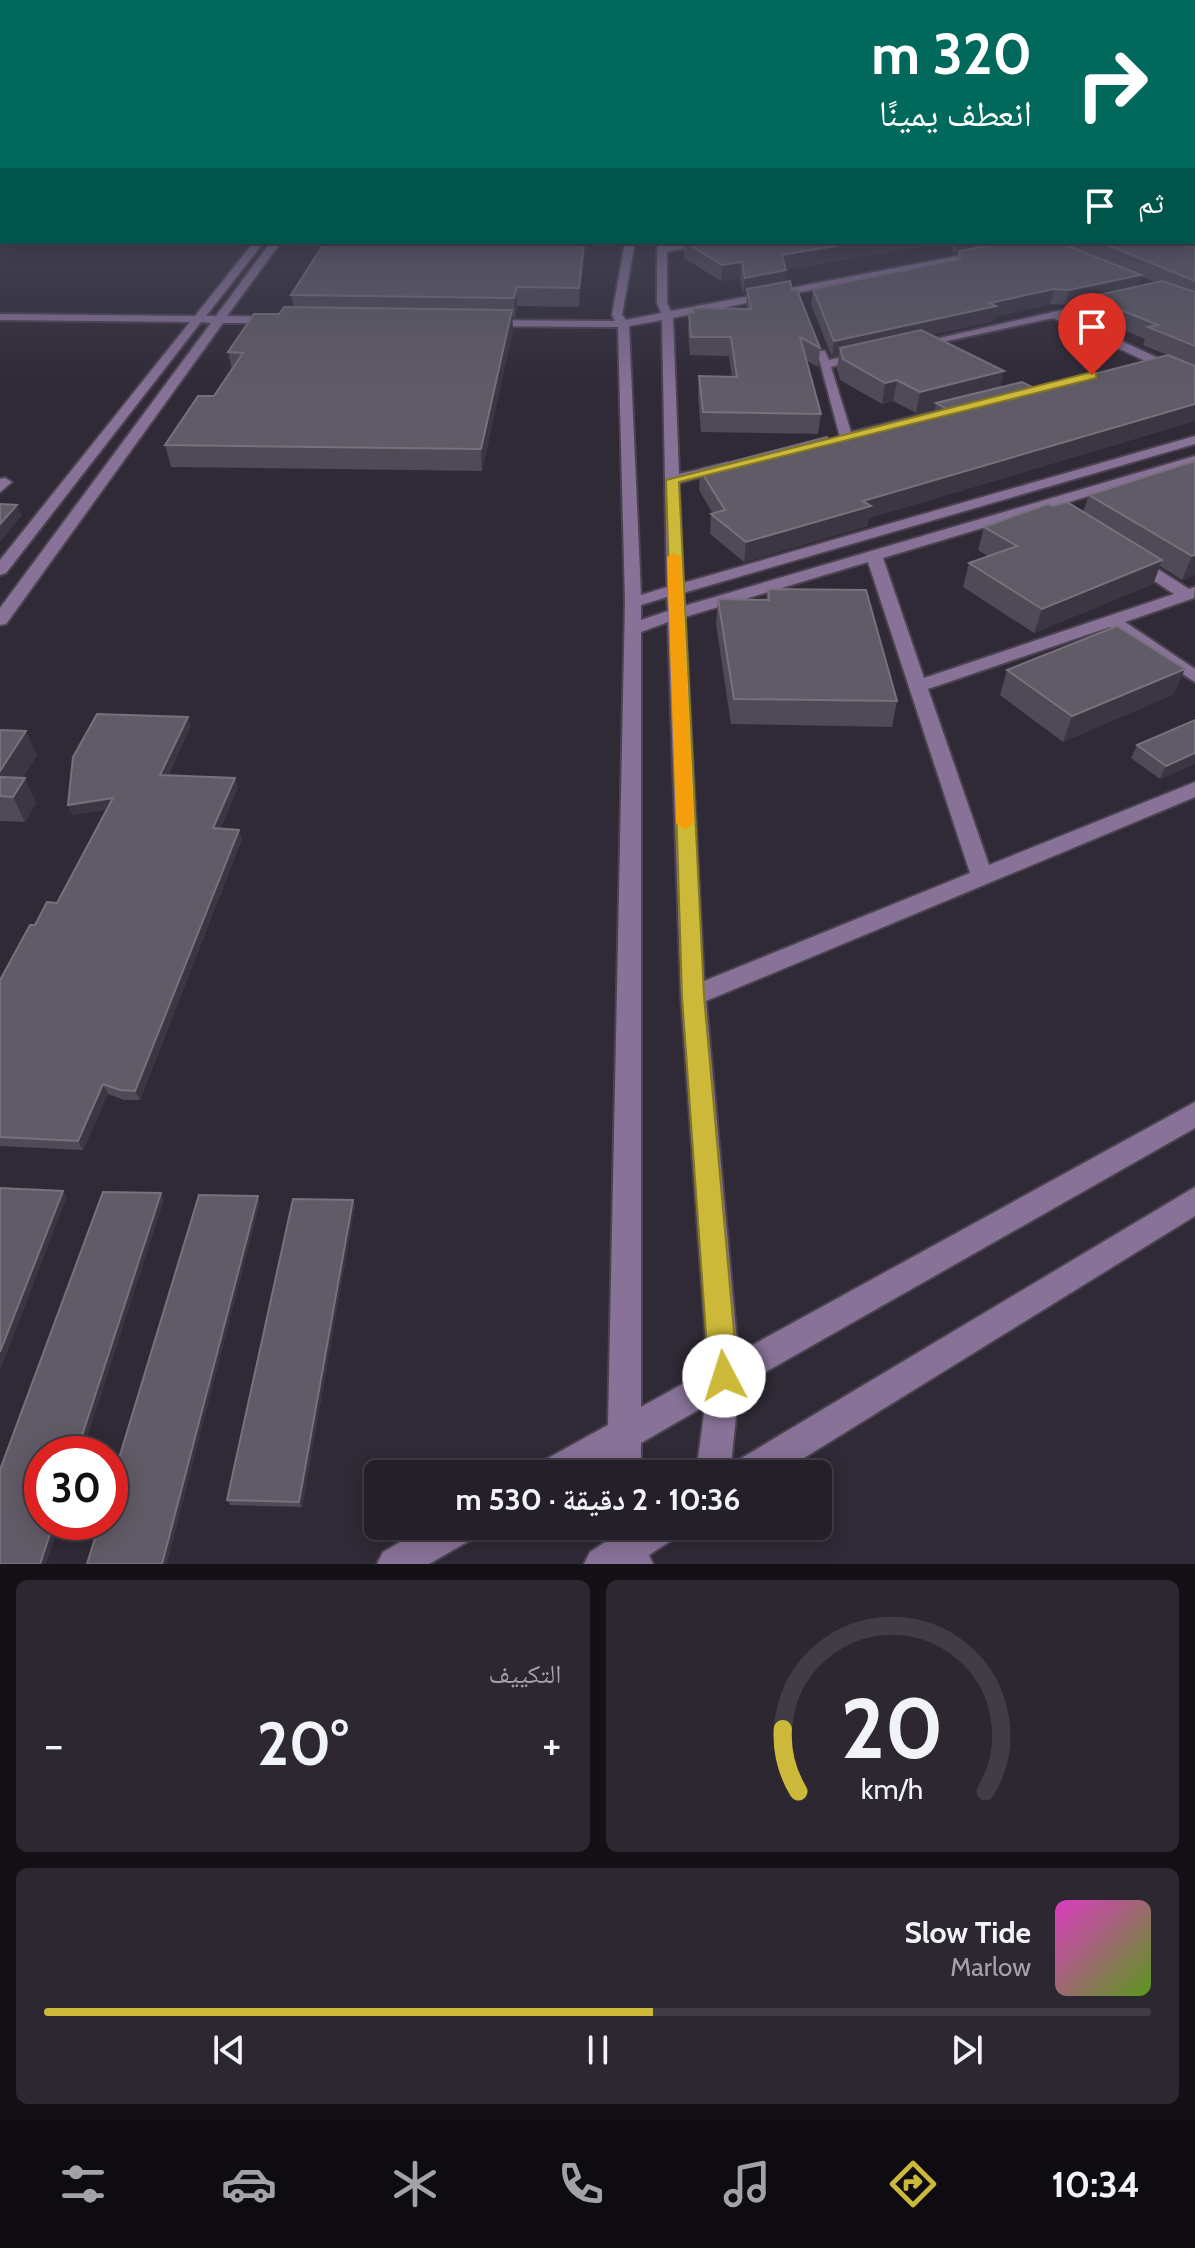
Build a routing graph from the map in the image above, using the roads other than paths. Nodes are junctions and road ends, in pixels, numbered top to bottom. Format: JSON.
{"nodes":[{"id":1,"x":662,"y":246,"type":"edge"},
{"id":2,"x":255,"y":247,"type":"edge"},
{"id":3,"x":272,"y":247,"type":"edge"},
{"id":4,"x":629,"y":247,"type":"edge"},
{"id":5,"x":797,"y":290,"type":"junction"},
{"id":6,"x":691,"y":298,"type":"dead end"},
{"id":7,"x":1128,"y":298,"type":"edge"},
{"id":8,"x":802,"y":305,"type":"edge"},
{"id":9,"x":669,"y":306,"type":"junction"},
{"id":10,"x":0,"y":308,"type":"edge"},
{"id":11,"x":224,"y":314,"type":"junction"},
{"id":12,"x":201,"y":315,"type":"junction"},
{"id":13,"x":286,"y":315,"type":"edge"},
{"id":14,"x":1055,"y":315,"type":"junction"},
{"id":15,"x":0,"y":317,"type":"edge"},
{"id":16,"x":475,"y":318,"type":"edge"},
{"id":17,"x":620,"y":319,"type":"junction"},
{"id":18,"x":924,"y":343,"type":"junction"},
{"id":19,"x":817,"y":344,"type":"edge"},
{"id":20,"x":903,"y":348,"type":"edge"},
{"id":21,"x":937,"y":350,"type":"edge"},
{"id":22,"x":872,"y":354,"type":"edge"},
{"id":23,"x":1151,"y":360,"type":"junction"},
{"id":24,"x":826,"y":364,"type":"junction"},
{"id":25,"x":1130,"y":365,"type":"edge"},
{"id":26,"x":1195,"y":380,"type":"edge"},
{"id":27,"x":975,"y":405,"type":"edge"},
{"id":28,"x":1195,"y":440,"type":"edge"},
{"id":29,"x":1195,"y":460,"type":"edge"},
{"id":30,"x":734,"y":466,"type":"edge"},
{"id":31,"x":673,"y":480,"type":"junction"},
{"id":32,"x":6,"y":554,"type":"edge"},
{"id":33,"x":1123,"y":554,"type":"edge"},
{"id":34,"x":874,"y":555,"type":"junction"},
{"id":35,"x":44,"y":559,"type":"junction"},
{"id":36,"x":0,"y":570,"type":"edge"},
{"id":37,"x":675,"y":590,"type":"junction"},
{"id":38,"x":1191,"y":594,"type":"edge"},
{"id":39,"x":633,"y":602,"type":"junction"},
{"id":40,"x":676,"y":614,"type":"junction"},
{"id":41,"x":0,"y":620,"type":"edge"},
{"id":42,"x":1111,"y":620,"type":"junction"},
{"id":43,"x":632,"y":629,"type":"junction"},
{"id":44,"x":1195,"y":677,"type":"edge"},
{"id":45,"x":918,"y":686,"type":"junction"},
{"id":46,"x":1195,"y":789,"type":"edge"},
{"id":47,"x":983,"y":879,"type":"junction"},
{"id":48,"x":693,"y":996,"type":"junction"},
{"id":49,"x":1195,"y":1114,"type":"edge"},
{"id":50,"x":1195,"y":1200,"type":"edge"},
{"id":51,"x":724,"y":1376,"type":"junction"},
{"id":52,"x":623,"y":1434,"type":"junction"},
{"id":53,"x":578,"y":1460,"type":"edge"},
{"id":54,"x":624,"y":1460,"type":"edge"},
{"id":55,"x":715,"y":1460,"type":"edge"},
{"id":56,"x":770,"y":1460,"type":"edge"},
{"id":57,"x":437,"y":1540,"type":"edge"},
{"id":58,"x":641,"y":1540,"type":"edge"},
{"id":59,"x":623,"y":1551,"type":"edge"},
{"id":60,"x":395,"y":1564,"type":"edge"}],
"edges":[{"from":1,"to":9,"type":"street"},
{"from":2,"to":12,"type":"street"},
{"from":3,"to":11,"type":"street"},
{"from":4,"to":17,"type":"street"},
{"from":5,"to":6,"type":"street"},
{"from":5,"to":8,"type":"street"},
{"from":5,"to":9,"type":"street"},
{"from":7,"to":14,"type":"street"},
{"from":9,"to":17,"type":"street"},
{"from":9,"to":31,"type":"street"},
{"from":10,"to":12,"type":"street"},
{"from":11,"to":12,"type":"street"},
{"from":11,"to":13,"type":"street"},
{"from":11,"to":35,"type":"street"},
{"from":12,"to":15,"type":"street"},
{"from":12,"to":32,"type":"street"},
{"from":14,"to":18,"type":"street"},
{"from":14,"to":23,"type":"street"},
{"from":16,"to":17,"type":"street"},
{"from":17,"to":39,"type":"street"},
{"from":18,"to":20,"type":"street"},
{"from":18,"to":21,"type":"street"},
{"from":19,"to":24,"type":"street"},
{"from":22,"to":24,"type":"street"},
{"from":23,"to":25,"type":"street"},
{"from":23,"to":26,"type":"street"},
{"from":24,"to":27,"type":"street"},
{"from":28,"to":37,"type":"street"},
{"from":29,"to":34,"type":"street"},
{"from":30,"to":31,"type":"street"},
{"from":31,"to":37,"type":"street"},
{"from":32,"to":35,"type":"street"},
{"from":32,"to":36,"type":"street"},
{"from":33,"to":38,"type":"street"},
{"from":34,"to":40,"type":"street"},
{"from":34,"to":45,"type":"street"},
{"from":35,"to":41,"type":"street"},
{"from":37,"to":39,"type":"street"},
{"from":37,"to":40,"type":"street"},
{"from":38,"to":42,"type":"street"},
{"from":39,"to":43,"type":"street"},
{"from":40,"to":43,"type":"street"},
{"from":40,"to":48,"type":"street"},
{"from":42,"to":44,"type":"street"},
{"from":42,"to":45,"type":"street"},
{"from":43,"to":52,"type":"street"},
{"from":45,"to":47,"type":"street"},
{"from":46,"to":47,"type":"street"},
{"from":47,"to":48,"type":"street"},
{"from":48,"to":51,"type":"street"},
{"from":49,"to":51,"type":"street"},
{"from":50,"to":56,"type":"street"},
{"from":51,"to":52,"type":"street"},
{"from":51,"to":55,"type":"street"},
{"from":52,"to":53,"type":"street"},
{"from":52,"to":54,"type":"street"},
{"from":57,"to":60,"type":"street"},
{"from":58,"to":59,"type":"street"}]}
